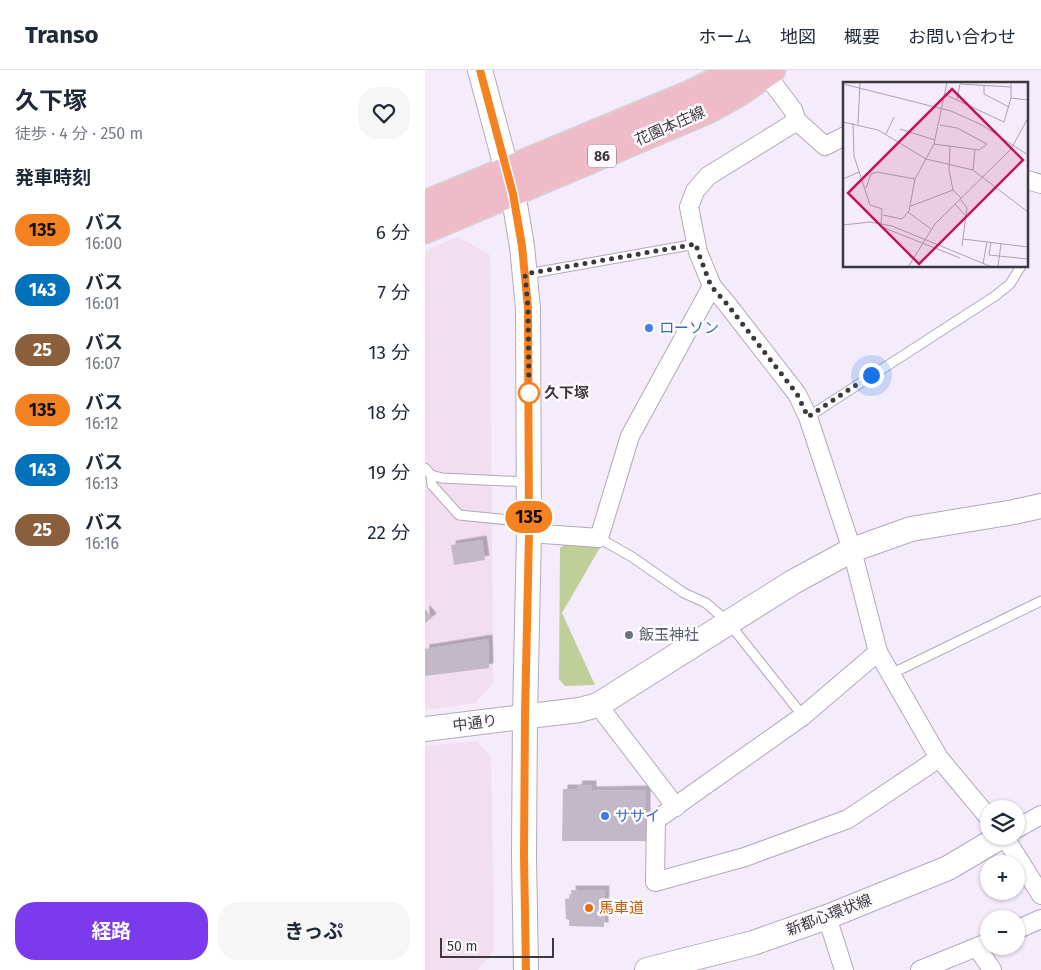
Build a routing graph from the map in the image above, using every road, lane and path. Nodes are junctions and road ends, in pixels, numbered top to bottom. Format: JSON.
{"nodes":[{"id":1,"x":480,"y":70,"type":"edge"},
{"id":2,"x":737,"y":70,"type":"edge"},
{"id":3,"x":769,"y":72,"type":"edge"},
{"id":4,"x":797,"y":121,"type":"junction"},
{"id":5,"x":843,"y":137,"type":"edge"},
{"id":6,"x":510,"y":182,"type":"junction"},
{"id":7,"x":425,"y":204,"type":"edge"},
{"id":8,"x":425,"y":230,"type":"edge"},
{"id":9,"x":696,"y":244,"type":"junction"},
{"id":10,"x":1020,"y":268,"type":"edge"},
{"id":11,"x":525,"y":274,"type":"junction"},
{"id":12,"x":711,"y":286,"type":"junction"},
{"id":13,"x":808,"y":417,"type":"junction"},
{"id":14,"x":428,"y":472,"type":"edge"},
{"id":15,"x":530,"y":482,"type":"junction"},
{"id":16,"x":1041,"y":506,"type":"edge"},
{"id":17,"x":529,"y":528,"type":"junction"},
{"id":18,"x":599,"y":538,"type":"junction"},
{"id":19,"x":852,"y":550,"type":"junction"},
{"id":20,"x":1041,"y":601,"type":"edge"},
{"id":21,"x":728,"y":622,"type":"junction"},
{"id":22,"x":878,"y":652,"type":"junction"},
{"id":23,"x":891,"y":674,"type":"junction"},
{"id":24,"x":597,"y":705,"type":"junction"},
{"id":25,"x":525,"y":716,"type":"junction"},
{"id":26,"x":803,"y":716,"type":"junction"},
{"id":27,"x":425,"y":729,"type":"edge"},
{"id":28,"x":939,"y":758,"type":"junction"},
{"id":29,"x":676,"y":807,"type":"junction"},
{"id":30,"x":980,"y":807,"type":"edge"},
{"id":31,"x":1041,"y":815,"type":"edge"},
{"id":32,"x":1025,"y":824,"type":"edge"},
{"id":33,"x":988,"y":845,"type":"edge"},
{"id":34,"x":1009,"y":845,"type":"edge"},
{"id":35,"x":1041,"y":895,"type":"edge"},
{"id":36,"x":827,"y":917,"type":"junction"},
{"id":37,"x":1041,"y":919,"type":"edge"},
{"id":38,"x":1025,"y":926,"type":"edge"},
{"id":39,"x":980,"y":945,"type":"edge"},
{"id":40,"x":987,"y":955,"type":"edge"},
{"id":41,"x":526,"y":970,"type":"edge"},
{"id":42,"x":647,"y":970,"type":"edge"},
{"id":43,"x":844,"y":970,"type":"edge"},
{"id":44,"x":920,"y":970,"type":"edge"},
{"id":45,"x":993,"y":970,"type":"edge"}],
"edges":[{"from":1,"to":6,"type":"street"},
{"from":2,"to":6,"type":"main road","name":"花園本庄線","number":"86"},
{"from":3,"to":4,"type":"street"},
{"from":3,"to":6,"type":"main road","name":"花園本庄線","number":"86"},
{"from":4,"to":5,"type":"street"},
{"from":4,"to":9,"type":"street"},
{"from":6,"to":7,"type":"main road","name":"花園本庄線","number":"86"},
{"from":6,"to":8,"type":"main road","name":"花園本庄線","number":"86"},
{"from":6,"to":11,"type":"street"},
{"from":9,"to":11,"type":"lane"},
{"from":9,"to":12,"type":"street"},
{"from":10,"to":13,"type":"lane"},
{"from":11,"to":15,"type":"street"},
{"from":12,"to":13,"type":"street"},
{"from":12,"to":18,"type":"street"},
{"from":13,"to":19,"type":"street"},
{"from":14,"to":15,"type":"lane"},
{"from":14,"to":17,"type":"lane"},
{"from":15,"to":17,"type":"street"},
{"from":16,"to":19,"type":"street","name":"中通り"},
{"from":17,"to":18,"type":"street"},
{"from":17,"to":25,"type":"street"},
{"from":18,"to":21,"type":"lane"},
{"from":19,"to":21,"type":"street","name":"中通り"},
{"from":19,"to":22,"type":"street"},
{"from":20,"to":23,"type":"lane"},
{"from":21,"to":24,"type":"street","name":"中通り"},
{"from":21,"to":26,"type":"lane"},
{"from":22,"to":23,"type":"street"},
{"from":22,"to":26,"type":"street"},
{"from":23,"to":28,"type":"street"},
{"from":24,"to":25,"type":"street","name":"中通り"},
{"from":24,"to":29,"type":"street"},
{"from":25,"to":27,"type":"street","name":"中通り"},
{"from":25,"to":41,"type":"street"},
{"from":26,"to":29,"type":"street"},
{"from":28,"to":29,"type":"street"},
{"from":28,"to":30,"type":"street"},
{"from":31,"to":32,"type":"street"},
{"from":33,"to":36,"type":"street","name":"新都心環状線"},
{"from":34,"to":35,"type":"street"},
{"from":36,"to":42,"type":"street","name":"新都心環状線"},
{"from":36,"to":43,"type":"street"},
{"from":37,"to":38,"type":"street"},
{"from":39,"to":44,"type":"street"},
{"from":40,"to":45,"type":"street"}]}
